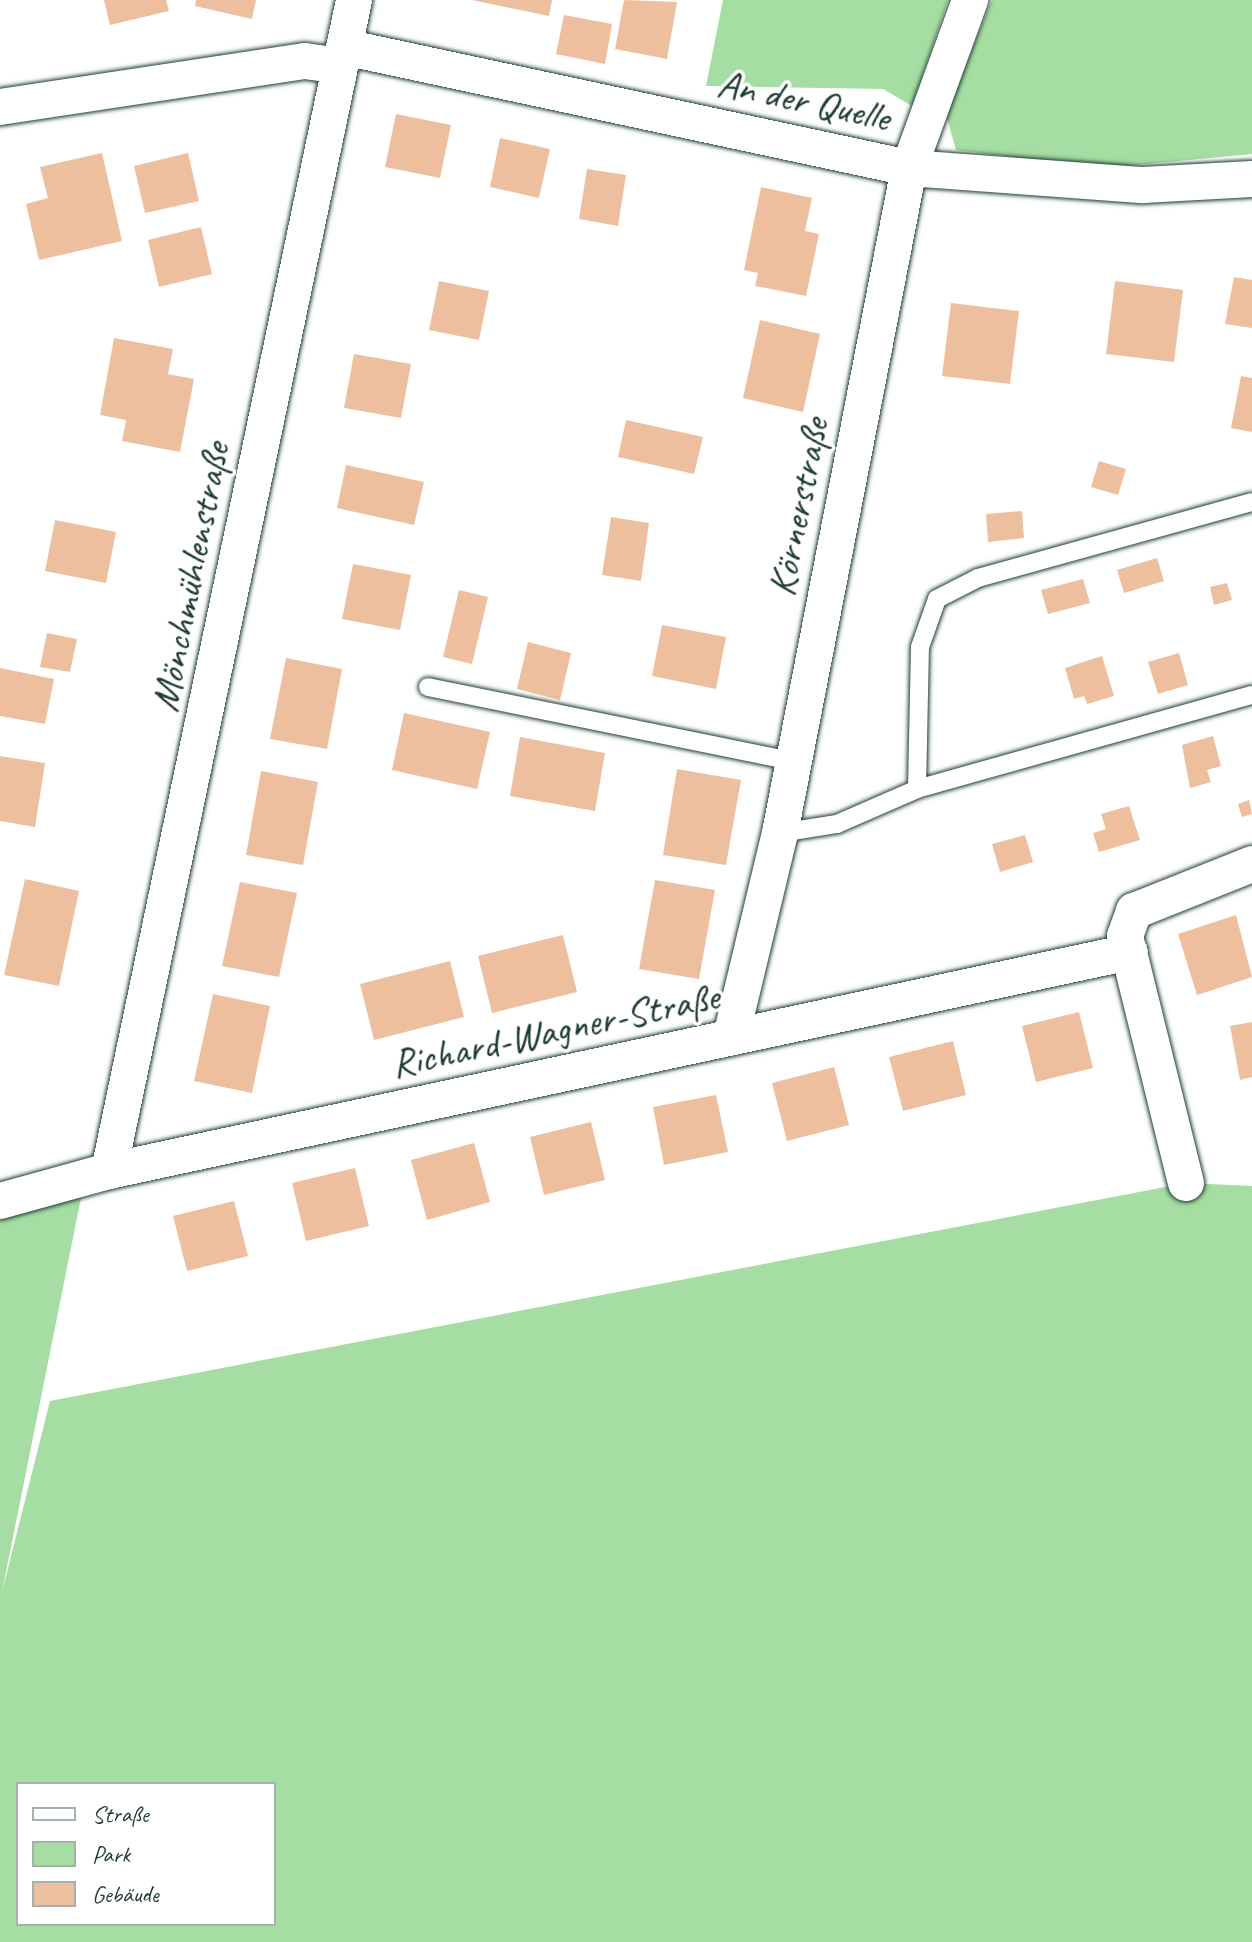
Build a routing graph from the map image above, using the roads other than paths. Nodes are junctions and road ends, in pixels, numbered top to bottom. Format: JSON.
{"nodes":[{"id":1,"x":354,"y":0,"type":"edge"},
{"id":2,"x":970,"y":0,"type":"edge"},
{"id":3,"x":342,"y":56,"type":"junction"},
{"id":4,"x":0,"y":107,"type":"edge"},
{"id":5,"x":909,"y":168,"type":"junction"},
{"id":6,"x":1252,"y":179,"type":"edge"},
{"id":7,"x":1252,"y":502,"type":"edge"},
{"id":8,"x":428,"y":687,"type":"dead end"},
{"id":9,"x":1252,"y":695,"type":"edge"},
{"id":10,"x":793,"y":761,"type":"junction"},
{"id":11,"x":917,"y":789,"type":"junction"},
{"id":12,"x":780,"y":833,"type":"junction"},
{"id":13,"x":1252,"y":864,"type":"edge"},
{"id":14,"x":1130,"y":952,"type":"junction"},
{"id":15,"x":731,"y":1037,"type":"junction"},
{"id":16,"x":109,"y":1171,"type":"junction"},
{"id":17,"x":1186,"y":1183,"type":"dead end"},
{"id":18,"x":0,"y":1201,"type":"edge"}],
"edges":[{"from":1,"to":3,"type":"street","name":"Mönchmühlenstraße"},
{"from":2,"to":5,"type":"street","name":"Körnerstraße"},
{"from":3,"to":4,"type":"street","name":"An der Quelle"},
{"from":3,"to":5,"type":"street","name":"An der Quelle"},
{"from":3,"to":16,"type":"street","name":"Mönchmühlenstraße"},
{"from":5,"to":6,"type":"street","name":"An der Quelle"},
{"from":5,"to":10,"type":"street","name":"Körnerstraße"},
{"from":7,"to":11,"type":"lane"},
{"from":8,"to":10,"type":"lane"},
{"from":9,"to":11,"type":"lane"},
{"from":10,"to":12,"type":"street","name":"Körnerstraße"},
{"from":11,"to":12,"type":"lane"},
{"from":12,"to":15,"type":"street","name":"Körnerstraße"},
{"from":13,"to":14,"type":"street"},
{"from":14,"to":15,"type":"street","name":"Richard-Wagner-Straße"},
{"from":14,"to":17,"type":"street"},
{"from":15,"to":16,"type":"street","name":"Richard-Wagner-Straße"},
{"from":16,"to":18,"type":"street","name":"Richard-Wagner-Straße"}]}
